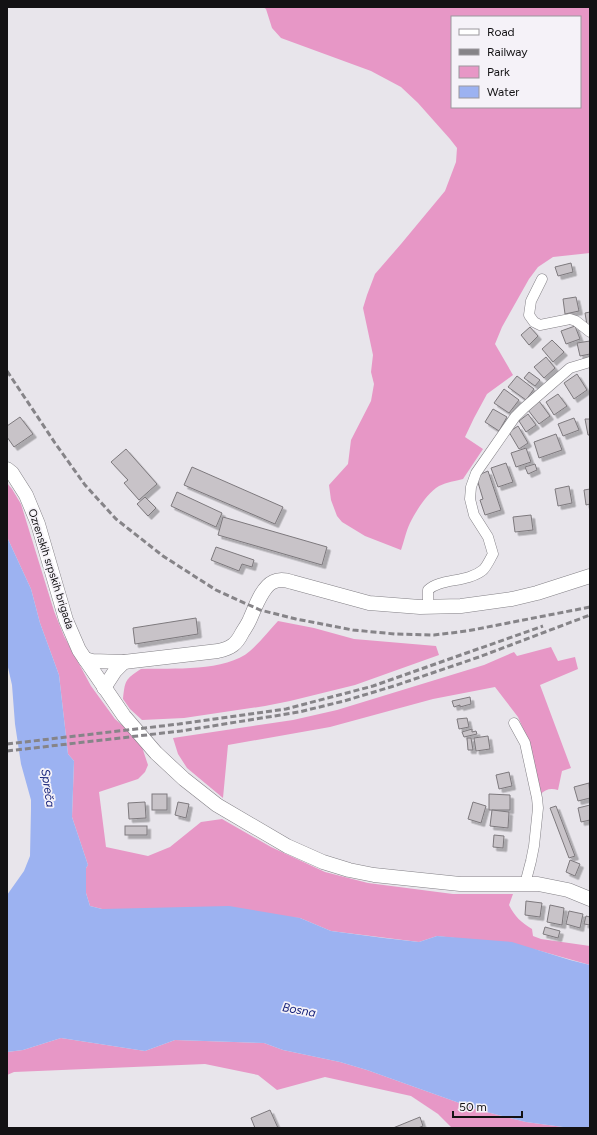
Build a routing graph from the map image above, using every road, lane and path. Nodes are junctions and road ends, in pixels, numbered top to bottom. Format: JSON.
{"nodes":[{"id":1,"x":542,"y":279,"type":"dead end"},
{"id":2,"x":590,"y":332,"type":"edge"},
{"id":3,"x":590,"y":362,"type":"edge"},
{"id":4,"x":7,"y":469,"type":"edge"},
{"id":5,"x":590,"y":576,"type":"edge"},
{"id":6,"x":428,"y":607,"type":"junction"},
{"id":7,"x":85,"y":659,"type":"junction"},
{"id":8,"x":124,"y":662,"type":"junction"},
{"id":9,"x":104,"y":688,"type":"junction"},
{"id":10,"x":514,"y":723,"type":"dead end"},
{"id":11,"x":525,"y":884,"type":"junction"},
{"id":12,"x":590,"y":899,"type":"edge"}],
"edges":[{"from":1,"to":2,"type":"street"},
{"from":3,"to":6,"type":"street"},
{"from":4,"to":7,"type":"main road","name":"Ozrenskih srpskih brigada"},
{"from":5,"to":6,"type":"main road"},
{"from":6,"to":8,"type":"main road"},
{"from":7,"to":8,"type":"main road"},
{"from":7,"to":9,"type":"main road","name":"Ozrenskih srpskih brigada"},
{"from":8,"to":9,"type":"main road"},
{"from":9,"to":11,"type":"main road","name":"Ozrenskih srpskih brigada"},
{"from":10,"to":11,"type":"street"},
{"from":11,"to":12,"type":"main road","name":"Ozrenskih srpskih brigada"}]}
